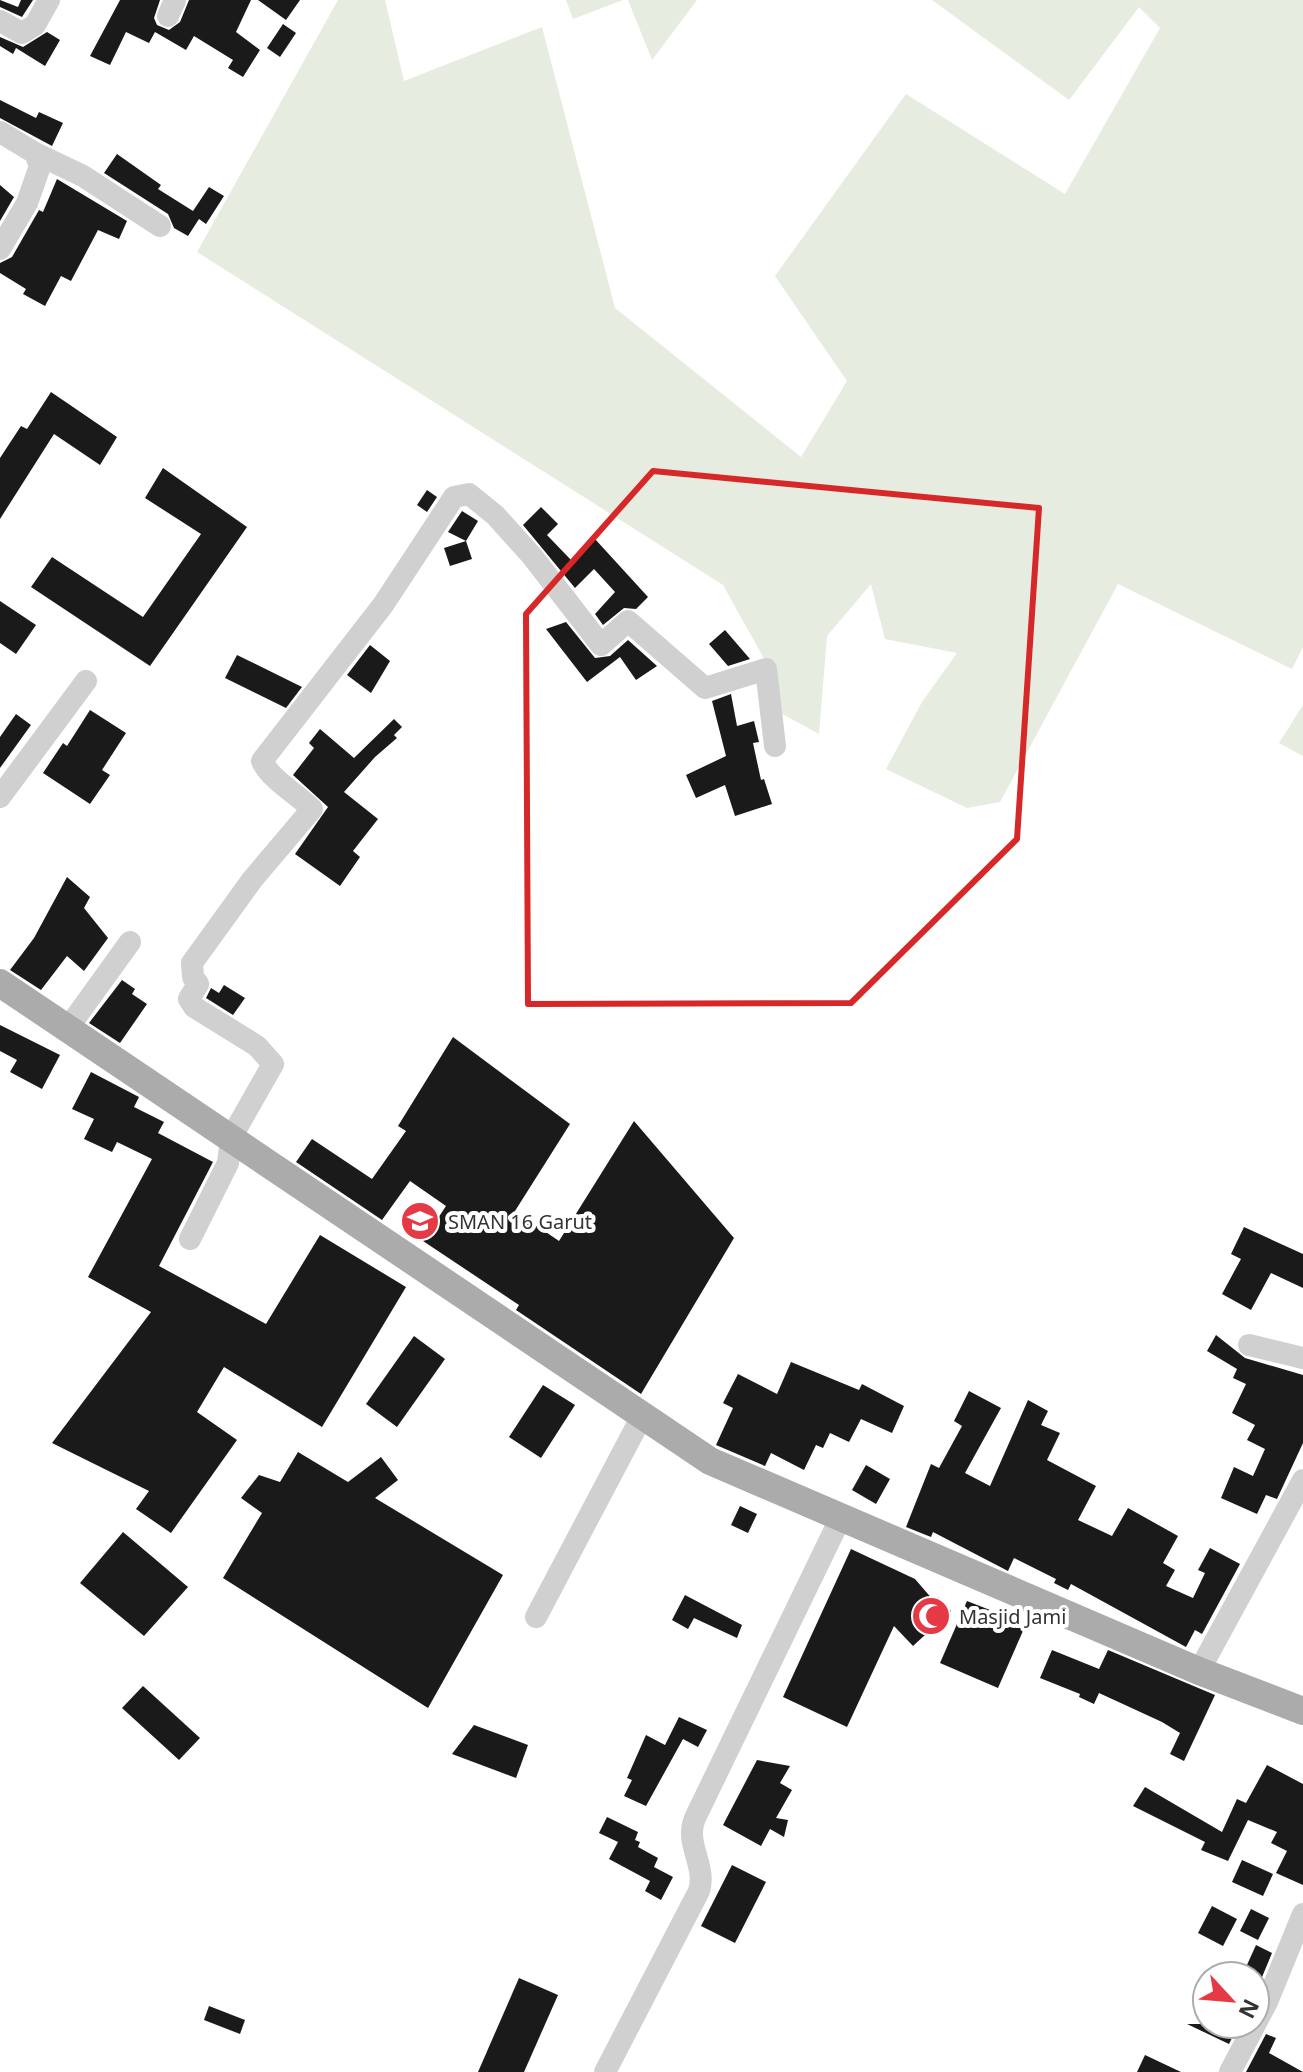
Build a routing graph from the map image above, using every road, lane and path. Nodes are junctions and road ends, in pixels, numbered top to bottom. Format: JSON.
{"nodes":[{"id":1,"x":49,"y":0,"type":"edge"},
{"id":2,"x":0,"y":21,"type":"edge"},
{"id":3,"x":0,"y":132,"type":"edge"},
{"id":4,"x":35,"y":153,"type":"junction"},
{"id":5,"x":160,"y":226,"type":"dead end"},
{"id":6,"x":0,"y":249,"type":"edge"},
{"id":7,"x":86,"y":681,"type":"dead end"},
{"id":8,"x":775,"y":746,"type":"dead end"},
{"id":9,"x":0,"y":797,"type":"edge"},
{"id":10,"x":130,"y":942,"type":"dead end"},
{"id":11,"x":0,"y":983,"type":"edge"},
{"id":12,"x":68,"y":1028,"type":"junction"},
{"id":13,"x":231,"y":1138,"type":"junction"},
{"id":14,"x":190,"y":1239,"type":"dead end"},
{"id":15,"x":1249,"y":1345,"type":"dead end"},
{"id":16,"x":1303,"y":1358,"type":"edge"},
{"id":17,"x":641,"y":1418,"type":"junction"},
{"id":18,"x":1303,"y":1480,"type":"edge"},
{"id":19,"x":840,"y":1519,"type":"junction"},
{"id":20,"x":536,"y":1617,"type":"dead end"},
{"id":21,"x":1199,"y":1671,"type":"junction"},
{"id":22,"x":1303,"y":1711,"type":"edge"},
{"id":23,"x":1303,"y":1914,"type":"edge"},
{"id":24,"x":605,"y":2072,"type":"edge"},
{"id":25,"x":1230,"y":2072,"type":"edge"}],
"edges":[{"from":1,"to":2,"type":"street"},
{"from":3,"to":4,"type":"street"},
{"from":4,"to":5,"type":"street"},
{"from":4,"to":6,"type":"street"},
{"from":7,"to":9,"type":"street"},
{"from":8,"to":13,"type":"street"},
{"from":10,"to":12,"type":"street"},
{"from":11,"to":12,"type":"main road"},
{"from":12,"to":13,"type":"main road"},
{"from":13,"to":14,"type":"street"},
{"from":13,"to":17,"type":"main road"},
{"from":15,"to":16,"type":"street"},
{"from":17,"to":19,"type":"main road"},
{"from":17,"to":20,"type":"street"},
{"from":18,"to":21,"type":"street"},
{"from":19,"to":21,"type":"main road"},
{"from":19,"to":24,"type":"street"},
{"from":21,"to":22,"type":"main road"},
{"from":23,"to":25,"type":"street"}]}
